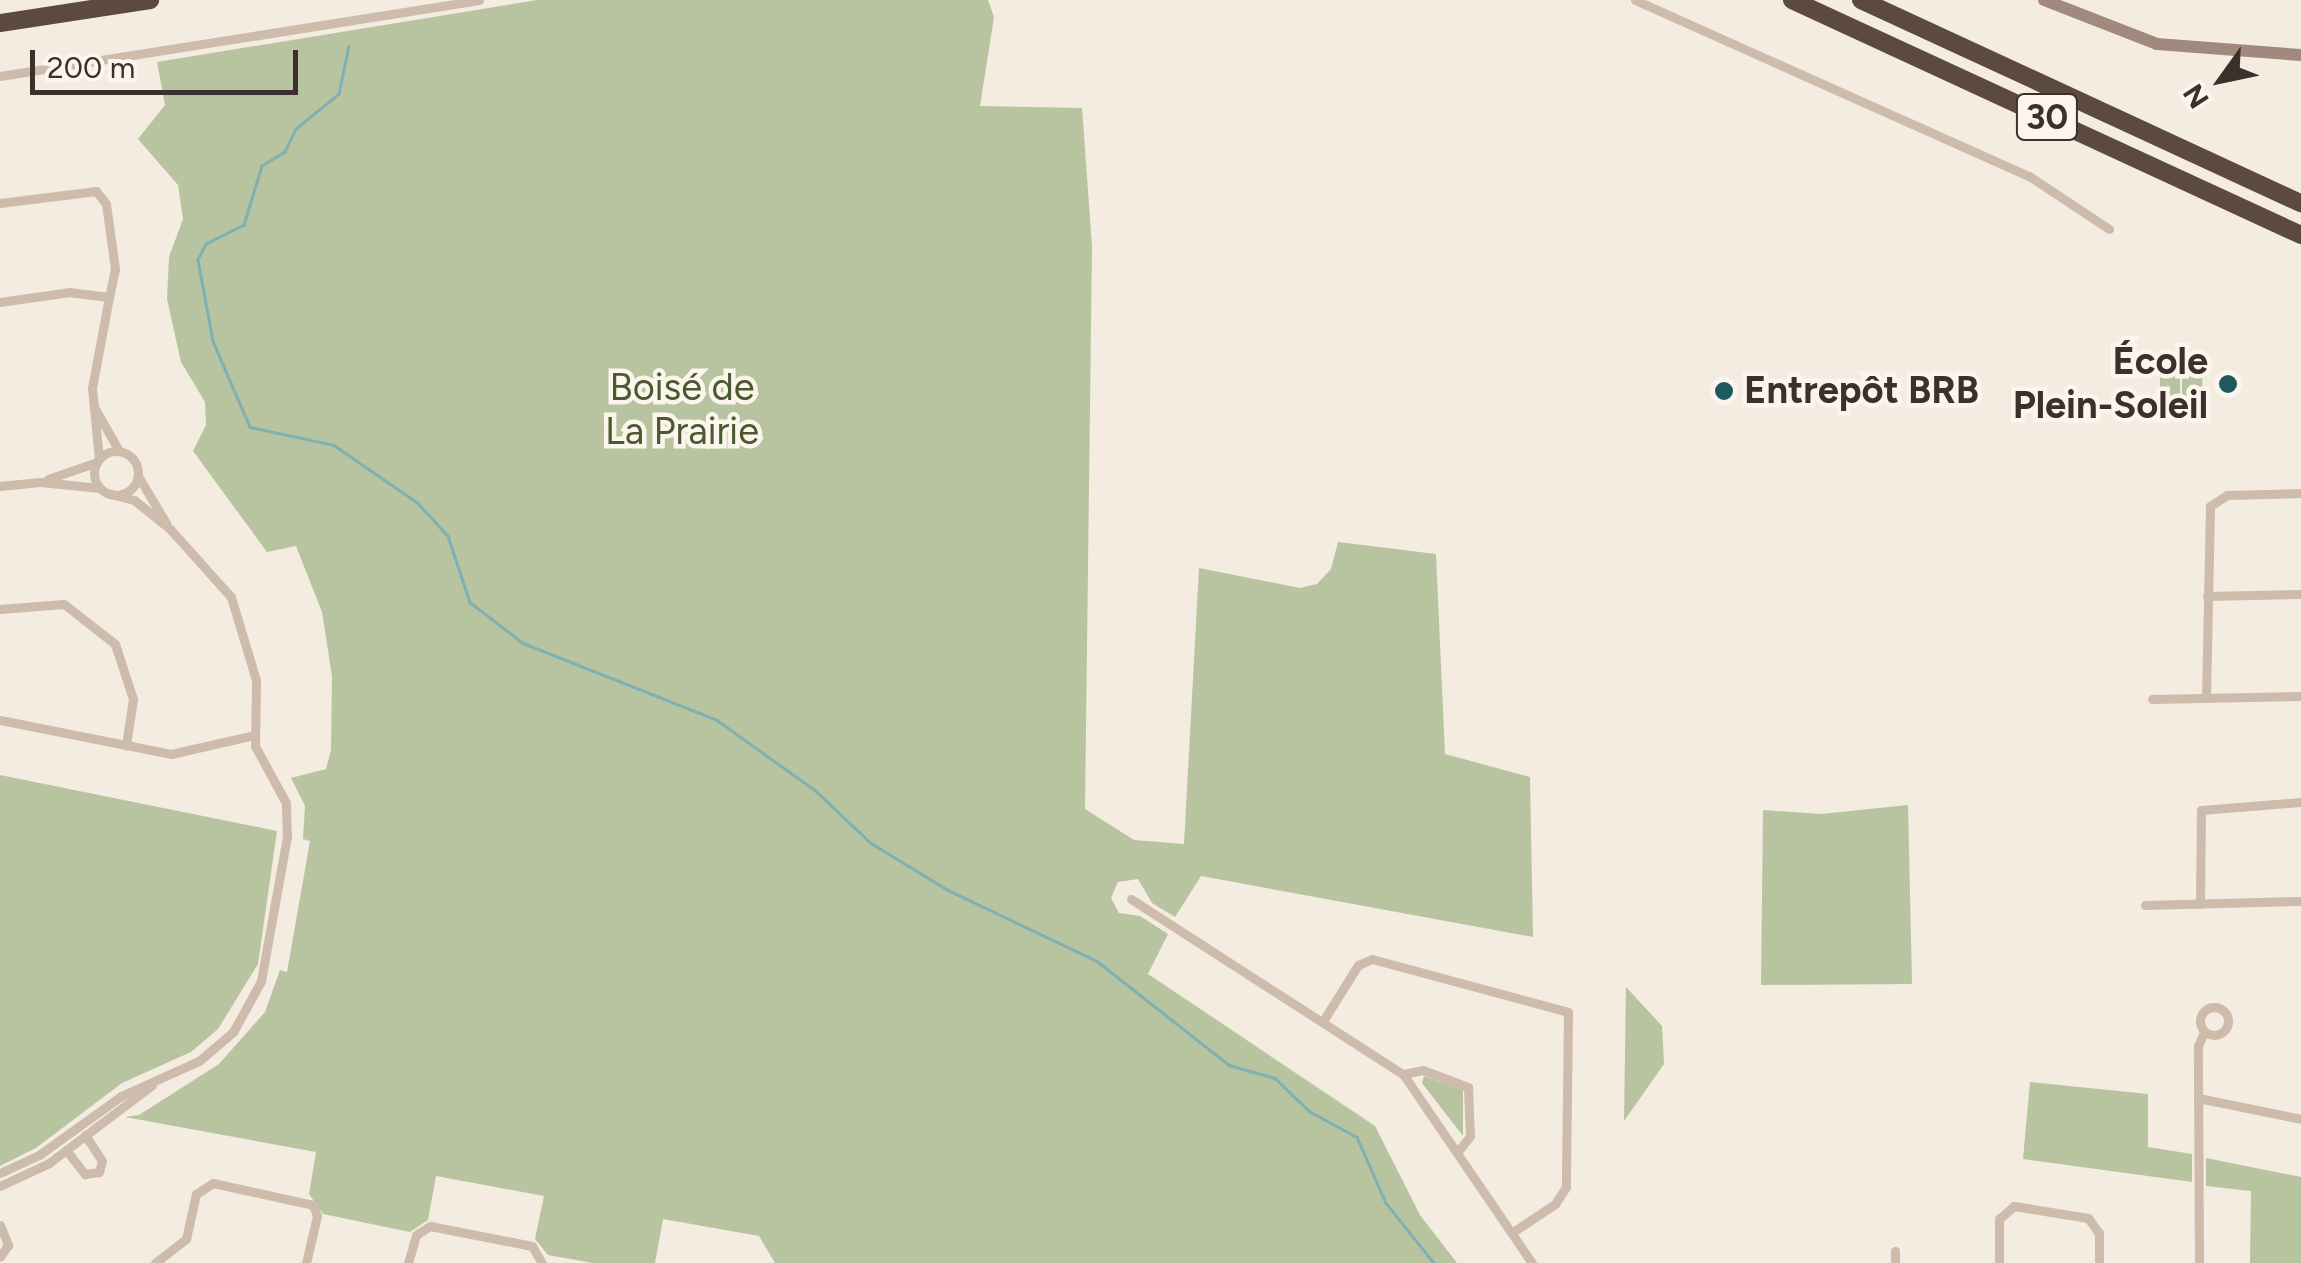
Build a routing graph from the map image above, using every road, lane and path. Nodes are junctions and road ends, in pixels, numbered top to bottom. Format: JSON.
{"nodes":[{"id":1,"x":150,"y":0,"type":"edge"},
{"id":2,"x":479,"y":0,"type":"edge"},
{"id":3,"x":1635,"y":0,"type":"edge"},
{"id":4,"x":1792,"y":0,"type":"edge"},
{"id":5,"x":1861,"y":0,"type":"edge"},
{"id":6,"x":2044,"y":0,"type":"edge"},
{"id":7,"x":0,"y":24,"type":"edge"},
{"id":8,"x":2301,"y":55,"type":"edge"},
{"id":9,"x":0,"y":76,"type":"edge"},
{"id":10,"x":0,"y":203,"type":"edge"},
{"id":11,"x":2301,"y":204,"type":"edge"},
{"id":12,"x":2108,"y":229,"type":"dead end"},
{"id":13,"x":2301,"y":235,"type":"edge"},
{"id":14,"x":110,"y":297,"type":"junction"},
{"id":15,"x":0,"y":302,"type":"edge"},
{"id":16,"x":92,"y":400,"type":"junction"},
{"id":17,"x":122,"y":452,"type":"junction"},
{"id":18,"x":98,"y":461,"type":"junction"},
{"id":19,"x":138,"y":475,"type":"junction"},
{"id":20,"x":40,"y":482,"type":"junction"},
{"id":21,"x":0,"y":486,"type":"edge"},
{"id":22,"x":100,"y":488,"type":"junction"},
{"id":23,"x":2301,"y":493,"type":"edge"},
{"id":24,"x":111,"y":494,"type":"junction"},
{"id":25,"x":170,"y":529,"type":"junction"},
{"id":26,"x":2301,"y":594,"type":"edge"},
{"id":27,"x":2207,"y":596,"type":"junction"},
{"id":28,"x":0,"y":609,"type":"edge"},
{"id":29,"x":2301,"y":696,"type":"edge"},
{"id":30,"x":2206,"y":698,"type":"junction"},
{"id":31,"x":2152,"y":699,"type":"dead end"},
{"id":32,"x":0,"y":720,"type":"edge"},
{"id":33,"x":254,"y":735,"type":"junction"},
{"id":34,"x":126,"y":745,"type":"junction"},
{"id":35,"x":2301,"y":802,"type":"edge"},
{"id":36,"x":1131,"y":899,"type":"dead end"},
{"id":37,"x":2301,"y":901,"type":"edge"},
{"id":38,"x":2200,"y":904,"type":"junction"},
{"id":39,"x":2145,"y":905,"type":"dead end"},
{"id":40,"x":1323,"y":1021,"type":"junction"},
{"id":41,"x":2204,"y":1032,"type":"dead end"},
{"id":42,"x":1403,"y":1074,"type":"junction"},
{"id":43,"x":154,"y":1083,"type":"junction"},
{"id":44,"x":2198,"y":1098,"type":"junction"},
{"id":45,"x":2301,"y":1119,"type":"edge"},
{"id":46,"x":78,"y":1126,"type":"junction"},
{"id":47,"x":85,"y":1136,"type":"junction"},
{"id":48,"x":66,"y":1150,"type":"junction"},
{"id":49,"x":1459,"y":1150,"type":"junction"},
{"id":50,"x":0,"y":1174,"type":"edge"},
{"id":51,"x":0,"y":1186,"type":"edge"},
{"id":52,"x":0,"y":1226,"type":"edge"},
{"id":53,"x":1512,"y":1232,"type":"junction"},
{"id":54,"x":172,"y":1250,"type":"junction"},
{"id":55,"x":1895,"y":1251,"type":"dead end"},
{"id":56,"x":0,"y":1256,"type":"edge"},
{"id":57,"x":180,"y":1261,"type":"edge"},
{"id":58,"x":155,"y":1263,"type":"edge"},
{"id":59,"x":306,"y":1263,"type":"edge"},
{"id":60,"x":408,"y":1263,"type":"edge"},
{"id":61,"x":542,"y":1263,"type":"edge"},
{"id":62,"x":1532,"y":1263,"type":"edge"},
{"id":63,"x":1895,"y":1263,"type":"edge"},
{"id":64,"x":1998,"y":1263,"type":"edge"},
{"id":65,"x":2100,"y":1263,"type":"edge"},
{"id":66,"x":2199,"y":1263,"type":"edge"}],
"edges":[{"from":1,"to":7,"type":"highway"},
{"from":2,"to":9,"type":"street"},
{"from":3,"to":12,"type":"street"},
{"from":4,"to":13,"type":"highway","number":"30"},
{"from":5,"to":11,"type":"highway","number":"30"},
{"from":6,"to":8,"type":"main road"},
{"from":10,"to":14,"type":"street"},
{"from":14,"to":15,"type":"street"},
{"from":14,"to":16,"type":"street"},
{"from":16,"to":17,"type":"street"},
{"from":16,"to":18,"type":"street"},
{"from":17,"to":18,"type":"street"},
{"from":17,"to":19,"type":"street"},
{"from":18,"to":20,"type":"street"},
{"from":18,"to":22,"type":"street"},
{"from":19,"to":24,"type":"street"},
{"from":19,"to":25,"type":"street"},
{"from":20,"to":21,"type":"street"},
{"from":20,"to":22,"type":"street"},
{"from":22,"to":24,"type":"street"},
{"from":23,"to":27,"type":"street"},
{"from":24,"to":25,"type":"street"},
{"from":25,"to":33,"type":"street"},
{"from":26,"to":27,"type":"street"},
{"from":27,"to":30,"type":"street"},
{"from":28,"to":34,"type":"street"},
{"from":29,"to":30,"type":"street"},
{"from":30,"to":31,"type":"street"},
{"from":32,"to":34,"type":"street"},
{"from":33,"to":34,"type":"street"},
{"from":33,"to":43,"type":"street"},
{"from":35,"to":38,"type":"street"},
{"from":36,"to":40,"type":"street"},
{"from":37,"to":38,"type":"street"},
{"from":38,"to":39,"type":"street"},
{"from":40,"to":42,"type":"street"},
{"from":40,"to":53,"type":"street"},
{"from":41,"to":44,"type":"street"},
{"from":42,"to":49,"type":"street"},
{"from":42,"to":49,"type":"street"},
{"from":43,"to":46,"type":"street"},
{"from":43,"to":47,"type":"street"},
{"from":44,"to":45,"type":"street"},
{"from":44,"to":66,"type":"street"},
{"from":46,"to":47,"type":"street"},
{"from":46,"to":50,"type":"street"},
{"from":47,"to":48,"type":"street"},
{"from":47,"to":48,"type":"street"},
{"from":48,"to":51,"type":"street"},
{"from":49,"to":53,"type":"street"},
{"from":52,"to":56,"type":"street"},
{"from":53,"to":62,"type":"street"},
{"from":54,"to":57,"type":"street"},
{"from":54,"to":58,"type":"street"},
{"from":54,"to":59,"type":"street"},
{"from":55,"to":63,"type":"street"},
{"from":60,"to":61,"type":"street"},
{"from":64,"to":65,"type":"street"}]}
